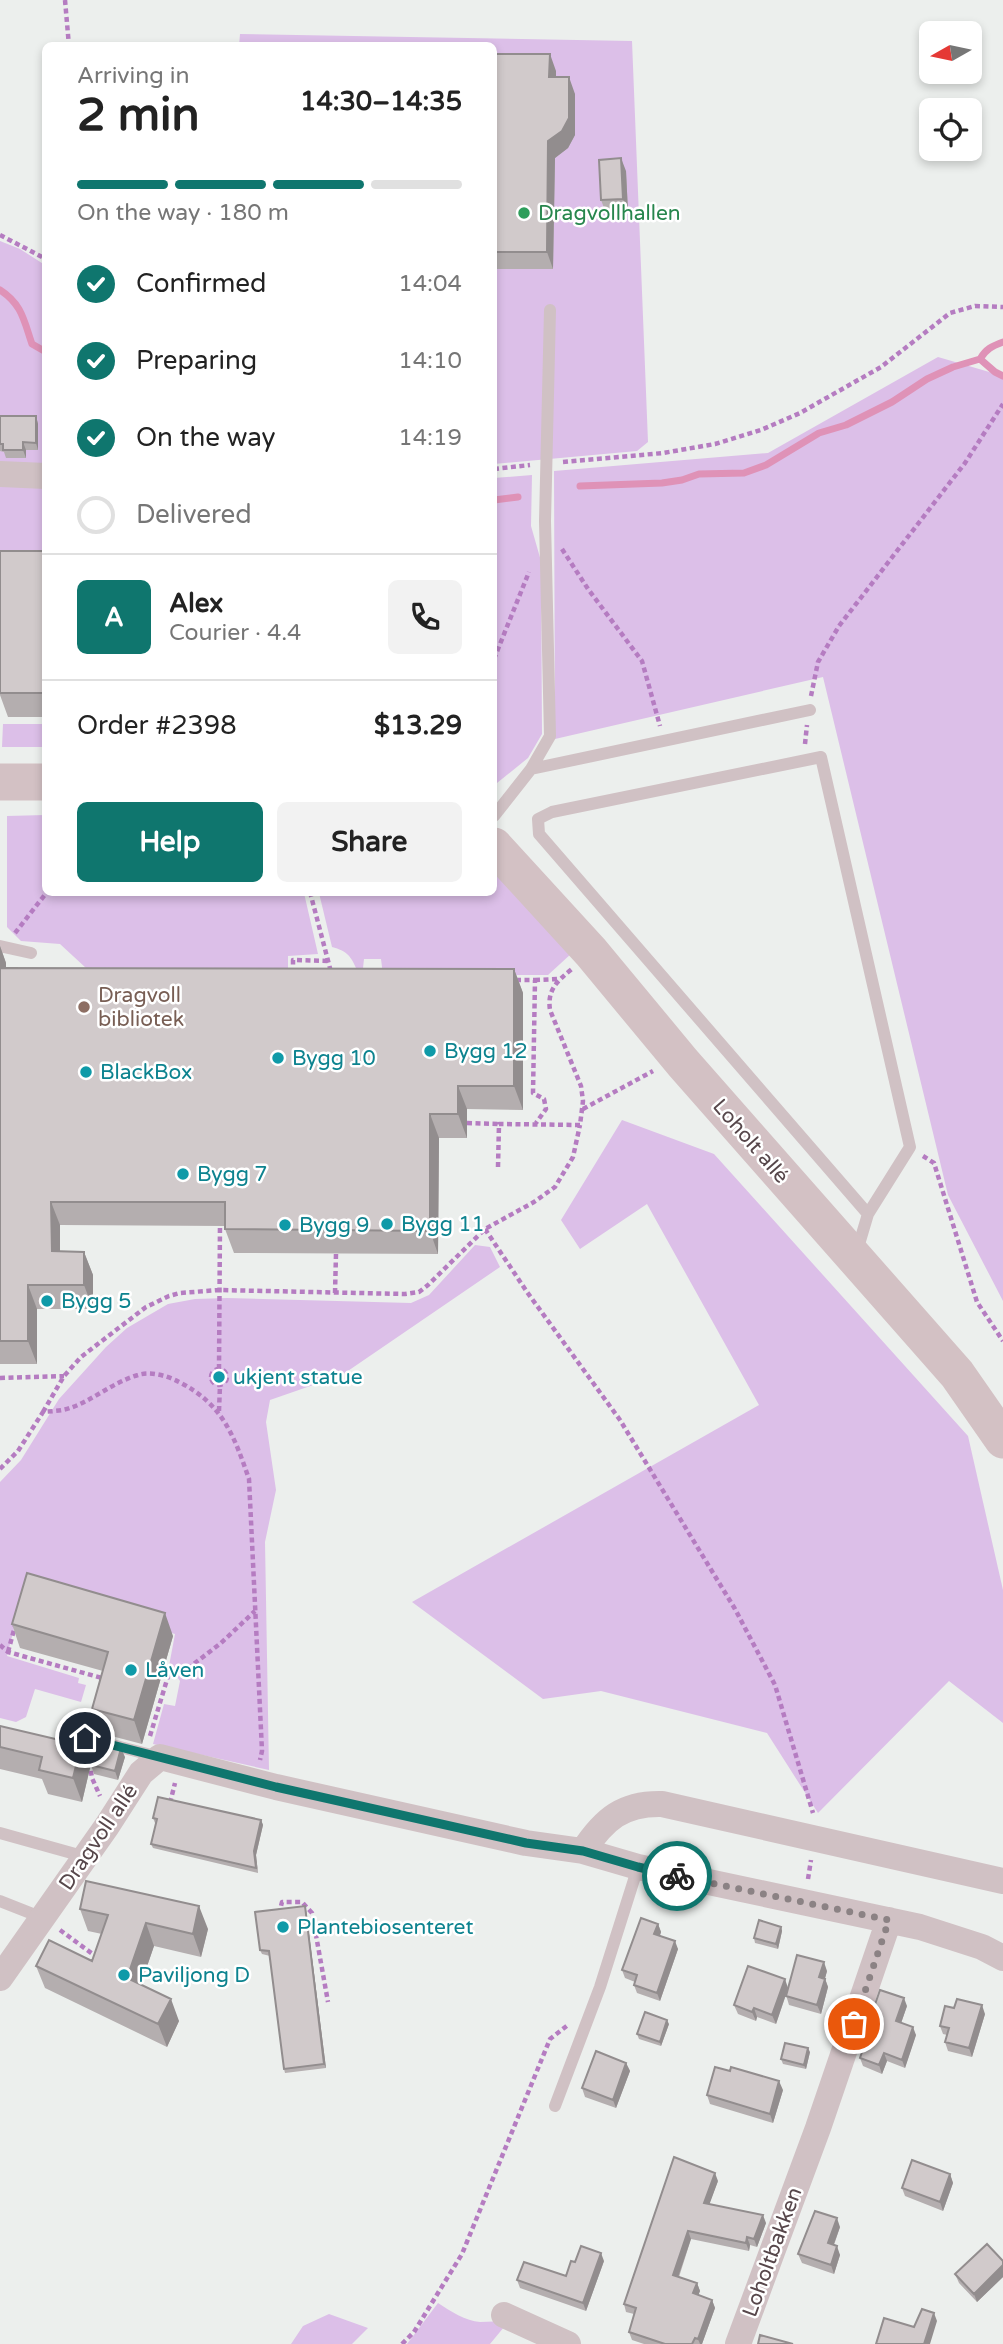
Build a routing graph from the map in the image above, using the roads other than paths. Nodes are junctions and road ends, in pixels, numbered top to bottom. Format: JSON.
{"nodes":[{"id":1,"x":550,"y":310,"type":"dead end"},
{"id":2,"x":0,"y":474,"type":"edge"},
{"id":3,"x":42,"y":475,"type":"edge"},
{"id":4,"x":810,"y":710,"type":"road end"},
{"id":5,"x":531,"y":769,"type":"junction"},
{"id":6,"x":0,"y":782,"type":"edge"},
{"id":7,"x":42,"y":782,"type":"edge"},
{"id":8,"x":497,"y":812,"type":"edge"},
{"id":9,"x":497,"y":849,"type":"edge"},
{"id":10,"x":1,"y":946,"type":"edge"},
{"id":11,"x":31,"y":953,"type":"dead end"},
{"id":12,"x":868,"y":1214,"type":"junction"},
{"id":13,"x":854,"y":1258,"type":"junction"},
{"id":14,"x":1003,"y":1440,"type":"edge"},
{"id":15,"x":48,"y":1743,"type":"edge"},
{"id":16,"x":152,"y":1755,"type":"junction"},
{"id":17,"x":0,"y":1833,"type":"edge"},
{"id":18,"x":583,"y":1851,"type":"junction"},
{"id":19,"x":86,"y":1857,"type":"junction"},
{"id":20,"x":638,"y":1867,"type":"junction"},
{"id":21,"x":1003,"y":1881,"type":"edge"},
{"id":22,"x":0,"y":1901,"type":"edge"},
{"id":23,"x":44,"y":1918,"type":"junction"},
{"id":24,"x":889,"y":1920,"type":"junction"},
{"id":25,"x":1003,"y":1958,"type":"edge"},
{"id":26,"x":0,"y":1978,"type":"edge"},
{"id":27,"x":555,"y":2106,"type":"dead end"},
{"id":28,"x":504,"y":2315,"type":"dead end"},
{"id":29,"x":568,"y":2344,"type":"edge"},
{"id":30,"x":738,"y":2344,"type":"edge"}],
"edges":[{"from":1,"to":5,"type":"lane"},
{"from":2,"to":3,"type":"street"},
{"from":4,"to":5,"type":"lane"},
{"from":5,"to":8,"type":"lane"},
{"from":6,"to":7,"type":"street"},
{"from":9,"to":13,"type":"street","name":"Loholt allé"},
{"from":10,"to":11,"type":"lane"},
{"from":12,"to":12,"type":"lane"},
{"from":12,"to":13,"type":"lane"},
{"from":13,"to":14,"type":"street","name":"Loholt allé"},
{"from":15,"to":16,"type":"lane"},
{"from":16,"to":18,"type":"street"},
{"from":16,"to":19,"type":"street","name":"Dragvoll allé"},
{"from":17,"to":19,"type":"lane"},
{"from":18,"to":20,"type":"street"},
{"from":18,"to":21,"type":"street"},
{"from":19,"to":23,"type":"street","name":"Dragvoll allé"},
{"from":20,"to":24,"type":"street"},
{"from":20,"to":27,"type":"lane"},
{"from":22,"to":23,"type":"lane"},
{"from":23,"to":26,"type":"street","name":"Dragvoll allé"},
{"from":24,"to":25,"type":"street"},
{"from":24,"to":30,"type":"street","name":"Loholtbakken"},
{"from":28,"to":29,"type":"street"}]}
